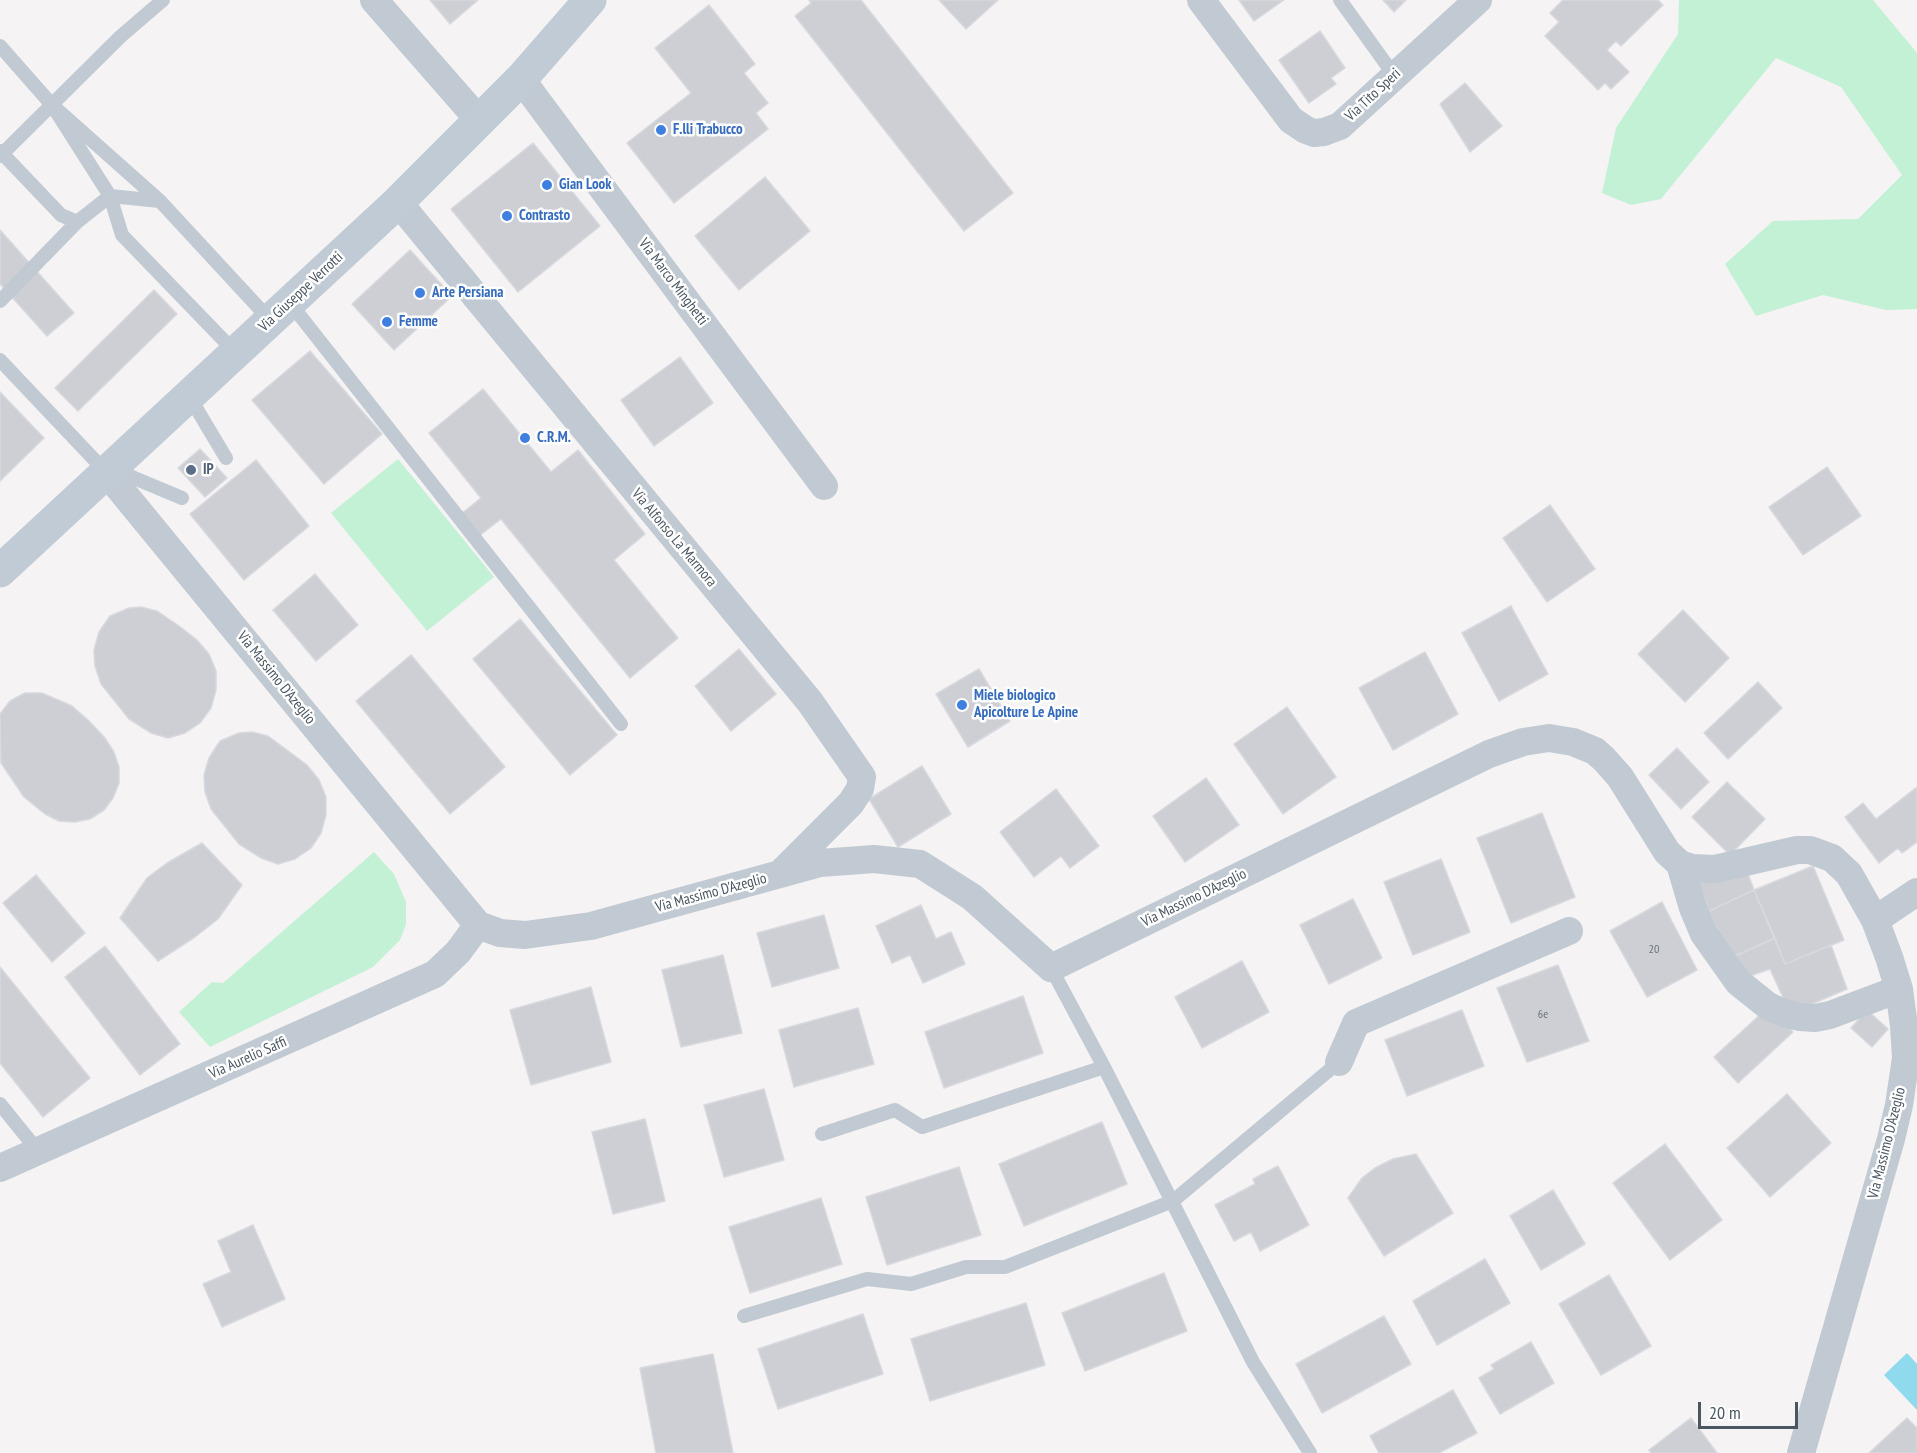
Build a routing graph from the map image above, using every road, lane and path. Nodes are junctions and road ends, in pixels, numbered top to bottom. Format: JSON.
{"nodes":[{"id":1,"x":163,"y":0,"type":"edge"},
{"id":2,"x":374,"y":0,"type":"edge"},
{"id":3,"x":590,"y":0,"type":"edge"},
{"id":4,"x":1201,"y":0,"type":"edge"},
{"id":5,"x":1340,"y":0,"type":"edge"},
{"id":6,"x":1478,"y":0,"type":"edge"},
{"id":7,"x":0,"y":46,"type":"edge"},
{"id":8,"x":1394,"y":75,"type":"junction"},
{"id":9,"x":521,"y":79,"type":"junction"},
{"id":10,"x":52,"y":105,"type":"junction"},
{"id":11,"x":479,"y":120,"type":"junction"},
{"id":12,"x":1,"y":153,"type":"edge"},
{"id":13,"x":110,"y":196,"type":"junction"},
{"id":14,"x":160,"y":201,"type":"junction"},
{"id":15,"x":398,"y":202,"type":"junction"},
{"id":16,"x":77,"y":222,"type":"junction"},
{"id":17,"x":0,"y":301,"type":"edge"},
{"id":18,"x":280,"y":312,"type":"junction"},
{"id":19,"x":235,"y":352,"type":"junction"},
{"id":20,"x":0,"y":360,"type":"edge"},
{"id":21,"x":189,"y":396,"type":"junction"},
{"id":22,"x":226,"y":458,"type":"dead end"},
{"id":23,"x":106,"y":472,"type":"junction"},
{"id":24,"x":824,"y":486,"type":"dead end"},
{"id":25,"x":182,"y":498,"type":"dead end"},
{"id":26,"x":0,"y":571,"type":"edge"},
{"id":27,"x":621,"y":724,"type":"dead end"},
{"id":28,"x":1680,"y":864,"type":"junction"},
{"id":29,"x":779,"y":874,"type":"junction"},
{"id":30,"x":1917,"y":892,"type":"edge"},
{"id":31,"x":1875,"y":920,"type":"junction"},
{"id":32,"x":478,"y":925,"type":"junction"},
{"id":33,"x":1569,"y":931,"type":"dead end"},
{"id":34,"x":1051,"y":968,"type":"junction"},
{"id":35,"x":1899,"y":989,"type":"junction"},
{"id":36,"x":1339,"y":1062,"type":"joint"},
{"id":37,"x":1104,"y":1067,"type":"junction"},
{"id":38,"x":0,"y":1104,"type":"edge"},
{"id":39,"x":822,"y":1134,"type":"dead end"},
{"id":40,"x":38,"y":1151,"type":"junction"},
{"id":41,"x":0,"y":1168,"type":"edge"},
{"id":42,"x":1173,"y":1201,"type":"junction"},
{"id":43,"x":744,"y":1316,"type":"dead end"},
{"id":44,"x":1310,"y":1453,"type":"edge"},
{"id":45,"x":1801,"y":1453,"type":"edge"}],
"edges":[{"from":1,"to":10,"type":"lane"},
{"from":2,"to":11,"type":"street"},
{"from":3,"to":9,"type":"street","name":"Via Giuseppe Verrotti"},
{"from":4,"to":8,"type":"street","name":"Via Tito Speri"},
{"from":5,"to":8,"type":"lane"},
{"from":6,"to":8,"type":"street","name":"Via Tito Speri"},
{"from":7,"to":10,"type":"lane"},
{"from":9,"to":11,"type":"street","name":"Via Giuseppe Verrotti"},
{"from":9,"to":24,"type":"street","name":"Via Marco Minghetti"},
{"from":10,"to":12,"type":"lane"},
{"from":10,"to":13,"type":"lane"},
{"from":10,"to":14,"type":"lane"},
{"from":11,"to":15,"type":"street","name":"Via Giuseppe Verrotti"},
{"from":12,"to":16,"type":"lane"},
{"from":13,"to":14,"type":"lane"},
{"from":13,"to":16,"type":"lane"},
{"from":13,"to":19,"type":"lane"},
{"from":14,"to":18,"type":"lane"},
{"from":15,"to":18,"type":"street","name":"Via Giuseppe Verrotti"},
{"from":15,"to":29,"type":"street","name":"Via Alfonso La Marmora"},
{"from":16,"to":17,"type":"lane"},
{"from":18,"to":19,"type":"street","name":"Via Giuseppe Verrotti"},
{"from":18,"to":27,"type":"lane"},
{"from":19,"to":21,"type":"street","name":"Via Giuseppe Verrotti"},
{"from":20,"to":23,"type":"lane"},
{"from":21,"to":22,"type":"lane"},
{"from":21,"to":23,"type":"street","name":"Via Giuseppe Verrotti"},
{"from":23,"to":25,"type":"lane"},
{"from":23,"to":26,"type":"street","name":"Via Giuseppe Verrotti"},
{"from":23,"to":32,"type":"street","name":"Via Massimo D'Azeglio"},
{"from":28,"to":31,"type":"street","name":"Via Massimo D'Azeglio"},
{"from":28,"to":34,"type":"street","name":"Via Massimo D'Azeglio"},
{"from":28,"to":35,"type":"street"},
{"from":29,"to":32,"type":"street","name":"Via Massimo D'Azeglio"},
{"from":29,"to":34,"type":"street","name":"Via Massimo D'Azeglio"},
{"from":30,"to":31,"type":"street"},
{"from":31,"to":35,"type":"street","name":"Via Massimo D'Azeglio"},
{"from":32,"to":40,"type":"street","name":"Via Aurelio Saffi"},
{"from":33,"to":36,"type":"street"},
{"from":34,"to":37,"type":"lane"},
{"from":35,"to":45,"type":"street","name":"Via Massimo D'Azeglio"},
{"from":36,"to":42,"type":"lane"},
{"from":37,"to":39,"type":"lane"},
{"from":37,"to":42,"type":"lane"},
{"from":38,"to":40,"type":"lane"},
{"from":40,"to":41,"type":"street","name":"Via Aurelio Saffi"},
{"from":42,"to":43,"type":"lane"},
{"from":42,"to":44,"type":"lane"}]}
